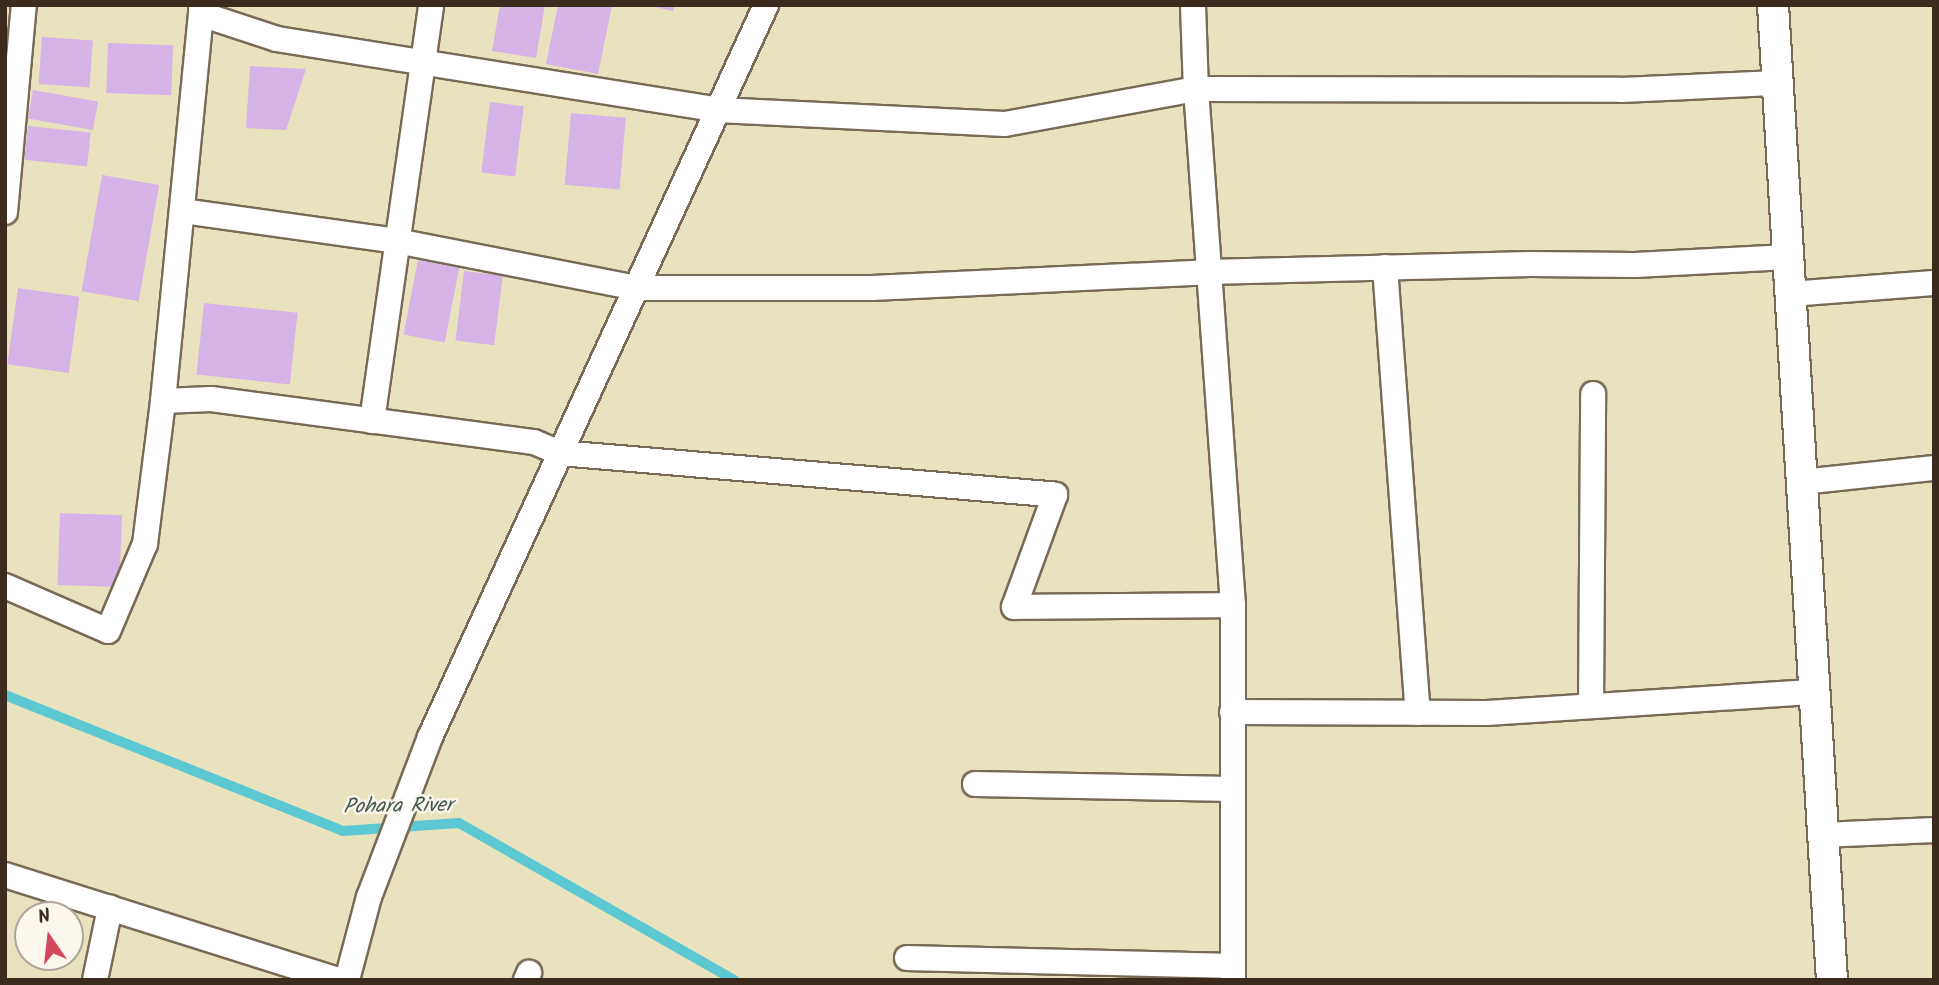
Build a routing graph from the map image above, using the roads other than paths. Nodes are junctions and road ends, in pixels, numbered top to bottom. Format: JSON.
{"nodes":[{"id":1,"x":24,"y":5,"type":"edge"},
{"id":2,"x":431,"y":5,"type":"edge"},
{"id":3,"x":766,"y":5,"type":"edge"},
{"id":4,"x":1193,"y":5,"type":"edge"},
{"id":5,"x":1773,"y":5,"type":"edge"},
{"id":6,"x":201,"y":9,"type":"edge"},
{"id":7,"x":423,"y":62,"type":"junction"},
{"id":8,"x":1778,"y":83,"type":"junction"},
{"id":9,"x":1196,"y":89,"type":"junction"},
{"id":10,"x":718,"y":110,"type":"junction"},
{"id":11,"x":183,"y":211,"type":"junction"},
{"id":12,"x":5,"y":212,"type":"edge"},
{"id":13,"x":397,"y":241,"type":"junction"},
{"id":14,"x":1788,"y":257,"type":"junction"},
{"id":15,"x":1385,"y":267,"type":"junction"},
{"id":16,"x":1208,"y":272,"type":"junction"},
{"id":17,"x":1934,"y":283,"type":"edge"},
{"id":18,"x":636,"y":288,"type":"junction"},
{"id":19,"x":1790,"y":294,"type":"junction"},
{"id":20,"x":1593,"y":394,"type":"dead end"},
{"id":21,"x":163,"y":401,"type":"junction"},
{"id":22,"x":372,"y":421,"type":"junction"},
{"id":23,"x":560,"y":453,"type":"junction"},
{"id":24,"x":1934,"y":468,"type":"edge"},
{"id":25,"x":1802,"y":482,"type":"junction"},
{"id":26,"x":5,"y":586,"type":"edge"},
{"id":27,"x":1233,"y":605,"type":"junction"},
{"id":28,"x":1814,"y":692,"type":"junction"},
{"id":29,"x":1591,"y":706,"type":"junction"},
{"id":30,"x":1233,"y":712,"type":"junction"},
{"id":31,"x":1418,"y":713,"type":"junction"},
{"id":32,"x":975,"y":785,"type":"dead end"},
{"id":33,"x":1233,"y":789,"type":"junction"},
{"id":34,"x":1934,"y":830,"type":"edge"},
{"id":35,"x":1823,"y":835,"type":"junction"},
{"id":36,"x":5,"y":875,"type":"edge"},
{"id":37,"x":110,"y":908,"type":"junction"},
{"id":38,"x":907,"y":957,"type":"dead end"},
{"id":39,"x":1233,"y":973,"type":"edge"},
{"id":40,"x":94,"y":980,"type":"edge"},
{"id":41,"x":338,"y":980,"type":"edge"},
{"id":42,"x":347,"y":980,"type":"edge"},
{"id":43,"x":1832,"y":980,"type":"edge"}],
"edges":[{"from":1,"to":12,"type":"street"},
{"from":2,"to":7,"type":"street"},
{"from":3,"to":10,"type":"street"},
{"from":4,"to":9,"type":"street"},
{"from":5,"to":8,"type":"street"},
{"from":6,"to":7,"type":"street"},
{"from":6,"to":11,"type":"street"},
{"from":7,"to":10,"type":"street"},
{"from":7,"to":13,"type":"street"},
{"from":8,"to":9,"type":"street"},
{"from":8,"to":14,"type":"street"},
{"from":9,"to":10,"type":"street"},
{"from":9,"to":16,"type":"street"},
{"from":10,"to":18,"type":"street"},
{"from":11,"to":13,"type":"street"},
{"from":11,"to":21,"type":"street"},
{"from":13,"to":18,"type":"street"},
{"from":13,"to":22,"type":"street"},
{"from":14,"to":15,"type":"street"},
{"from":14,"to":19,"type":"street"},
{"from":15,"to":16,"type":"street"},
{"from":15,"to":31,"type":"street"},
{"from":16,"to":18,"type":"street"},
{"from":16,"to":27,"type":"street"},
{"from":17,"to":19,"type":"street"},
{"from":18,"to":23,"type":"street"},
{"from":19,"to":25,"type":"street"},
{"from":20,"to":29,"type":"street"},
{"from":21,"to":22,"type":"street"},
{"from":21,"to":26,"type":"street"},
{"from":22,"to":23,"type":"street"},
{"from":23,"to":27,"type":"street"},
{"from":23,"to":42,"type":"street"},
{"from":24,"to":25,"type":"street"},
{"from":25,"to":28,"type":"street"},
{"from":27,"to":30,"type":"street"},
{"from":28,"to":29,"type":"street"},
{"from":28,"to":35,"type":"street"},
{"from":29,"to":31,"type":"street"},
{"from":30,"to":31,"type":"street"},
{"from":30,"to":33,"type":"street"},
{"from":32,"to":33,"type":"street"},
{"from":33,"to":39,"type":"street"},
{"from":34,"to":35,"type":"street"},
{"from":35,"to":43,"type":"street"},
{"from":36,"to":37,"type":"street"},
{"from":37,"to":40,"type":"street"},
{"from":37,"to":41,"type":"street"},
{"from":38,"to":39,"type":"street"}]}
